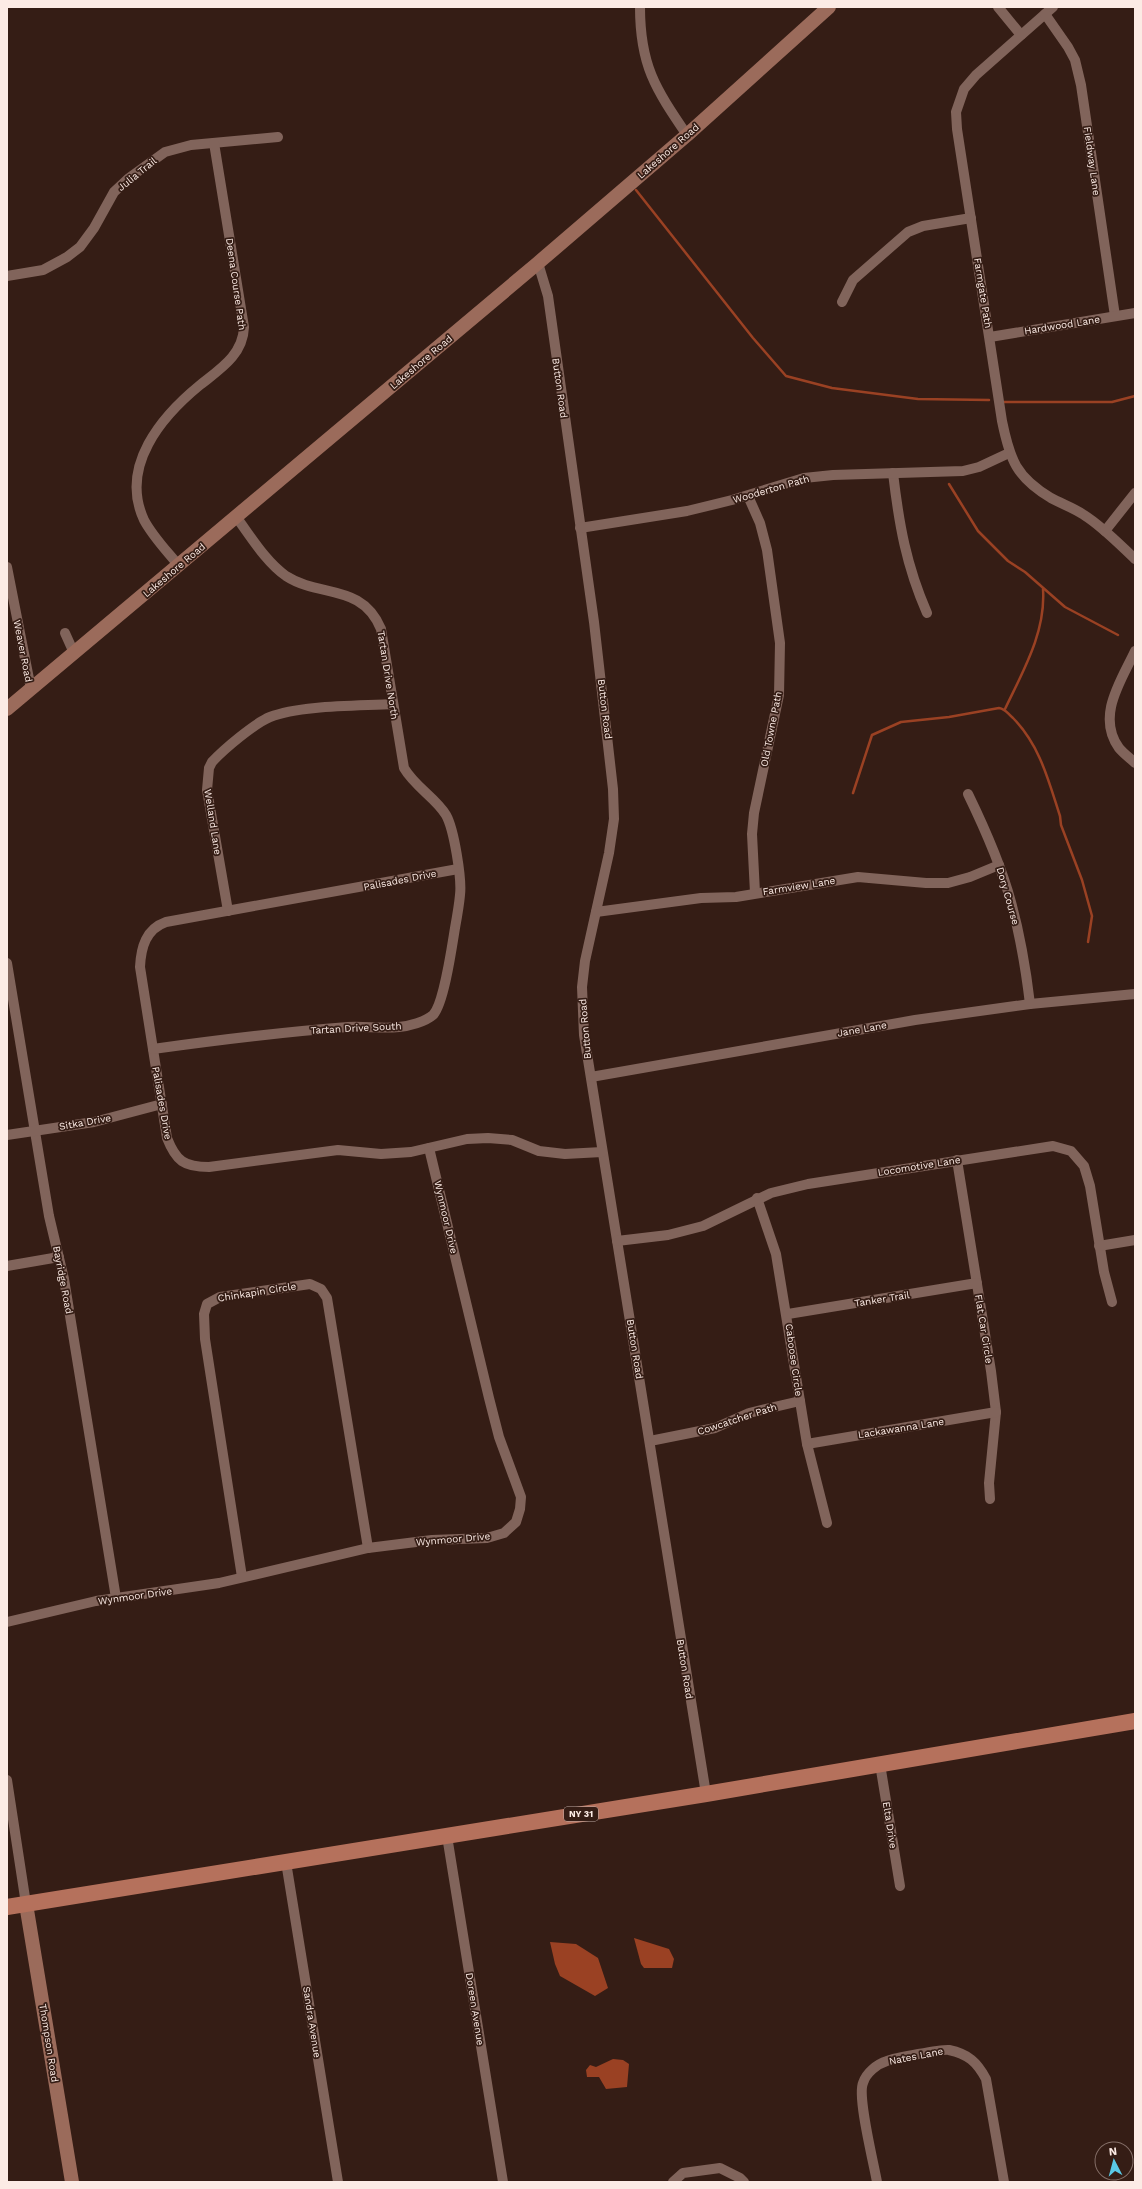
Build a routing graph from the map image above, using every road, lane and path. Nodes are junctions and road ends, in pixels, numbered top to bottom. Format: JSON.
{"nodes":[{"id":1,"x":640,"y":7,"type":"edge"},
{"id":2,"x":829,"y":7,"type":"edge"},
{"id":3,"x":998,"y":7,"type":"edge"},
{"id":4,"x":1053,"y":7,"type":"edge"},
{"id":5,"x":1045,"y":14,"type":"junction"},
{"id":6,"x":1021,"y":35,"type":"junction"},
{"id":7,"x":687,"y":135,"type":"junction"},
{"id":8,"x":278,"y":137,"type":"dead end"},
{"id":9,"x":214,"y":143,"type":"junction"},
{"id":10,"x":971,"y":218,"type":"junction"},
{"id":11,"x":538,"y":264,"type":"junction"},
{"id":12,"x":7,"y":276,"type":"edge"},
{"id":13,"x":842,"y":302,"type":"dead end"},
{"id":14,"x":1135,"y":313,"type":"edge"},
{"id":15,"x":1115,"y":316,"type":"junction"},
{"id":16,"x":990,"y":337,"type":"junction"},
{"id":17,"x":1009,"y":453,"type":"junction"},
{"id":18,"x":893,"y":473,"type":"junction"},
{"id":19,"x":1135,"y":493,"type":"edge"},
{"id":20,"x":748,"y":496,"type":"junction"},
{"id":21,"x":237,"y":518,"type":"junction"},
{"id":22,"x":580,"y":528,"type":"junction"},
{"id":23,"x":1105,"y":531,"type":"junction"},
{"id":24,"x":1135,"y":559,"type":"edge"},
{"id":25,"x":179,"y":566,"type":"junction"},
{"id":26,"x":7,"y":567,"type":"edge"},
{"id":27,"x":927,"y":613,"type":"dead end"},
{"id":28,"x":65,"y":634,"type":"dead end"},
{"id":29,"x":1135,"y":651,"type":"edge"},
{"id":30,"x":74,"y":653,"type":"junction"},
{"id":31,"x":31,"y":689,"type":"junction"},
{"id":32,"x":393,"y":704,"type":"junction"},
{"id":33,"x":7,"y":709,"type":"edge"},
{"id":34,"x":1135,"y":764,"type":"edge"},
{"id":35,"x":968,"y":794,"type":"dead end"},
{"id":36,"x":999,"y":865,"type":"junction"},
{"id":37,"x":458,"y":869,"type":"junction"},
{"id":38,"x":755,"y":893,"type":"junction"},
{"id":39,"x":228,"y":911,"type":"junction"},
{"id":40,"x":596,"y":912,"type":"junction"},
{"id":41,"x":7,"y":963,"type":"edge"},
{"id":42,"x":1135,"y":994,"type":"edge"},
{"id":43,"x":10,"y":1002,"type":"edge"},
{"id":44,"x":1030,"y":1004,"type":"junction"},
{"id":45,"x":153,"y":1048,"type":"junction"},
{"id":46,"x":591,"y":1076,"type":"junction"},
{"id":47,"x":162,"y":1104,"type":"junction"},
{"id":48,"x":34,"y":1130,"type":"junction"},
{"id":49,"x":7,"y":1135,"type":"edge"},
{"id":50,"x":429,"y":1148,"type":"junction"},
{"id":51,"x":602,"y":1152,"type":"junction"},
{"id":52,"x":957,"y":1160,"type":"junction"},
{"id":53,"x":758,"y":1198,"type":"junction"},
{"id":54,"x":1135,"y":1240,"type":"edge"},
{"id":55,"x":617,"y":1241,"type":"junction"},
{"id":56,"x":1099,"y":1246,"type":"junction"},
{"id":57,"x":59,"y":1257,"type":"junction"},
{"id":58,"x":7,"y":1266,"type":"edge"},
{"id":59,"x":977,"y":1283,"type":"junction"},
{"id":60,"x":1112,"y":1302,"type":"dead end"},
{"id":61,"x":788,"y":1314,"type":"junction"},
{"id":62,"x":800,"y":1401,"type":"junction"},
{"id":63,"x":996,"y":1412,"type":"junction"},
{"id":64,"x":650,"y":1441,"type":"junction"},
{"id":65,"x":807,"y":1444,"type":"junction"},
{"id":66,"x":990,"y":1499,"type":"dead end"},
{"id":67,"x":827,"y":1523,"type":"dead end"},
{"id":68,"x":368,"y":1548,"type":"junction"},
{"id":69,"x":242,"y":1578,"type":"junction"},
{"id":70,"x":116,"y":1598,"type":"junction"},
{"id":71,"x":7,"y":1622,"type":"edge"},
{"id":72,"x":1135,"y":1721,"type":"edge"},
{"id":73,"x":880,"y":1764,"type":"junction"},
{"id":74,"x":7,"y":1780,"type":"edge"},
{"id":75,"x":706,"y":1794,"type":"junction"},
{"id":76,"x":447,"y":1836,"type":"junction"},
{"id":77,"x":286,"y":1862,"type":"junction"},
{"id":78,"x":900,"y":1886,"type":"dead end"},
{"id":79,"x":26,"y":1904,"type":"junction"},
{"id":80,"x":7,"y":1907,"type":"edge"},
{"id":81,"x":72,"y":2182,"type":"edge"},
{"id":82,"x":338,"y":2182,"type":"edge"},
{"id":83,"x":504,"y":2182,"type":"edge"},
{"id":84,"x":673,"y":2182,"type":"edge"},
{"id":85,"x":744,"y":2182,"type":"edge"},
{"id":86,"x":877,"y":2182,"type":"edge"},
{"id":87,"x":1004,"y":2182,"type":"edge"}],
"edges":[{"from":1,"to":7,"type":"street"},
{"from":2,"to":7,"type":"street","name":"Lakeshore Road"},
{"from":3,"to":6,"type":"street"},
{"from":4,"to":5,"type":"street","name":"Farmgate Path"},
{"from":5,"to":6,"type":"street","name":"Farmgate Path"},
{"from":5,"to":15,"type":"street","name":"Fieldway Lane"},
{"from":6,"to":10,"type":"street","name":"Farmgate Path"},
{"from":7,"to":11,"type":"street","name":"Lakeshore Road"},
{"from":8,"to":9,"type":"street","name":"Julia Trail"},
{"from":9,"to":12,"type":"street","name":"Julia Trail"},
{"from":9,"to":25,"type":"street","name":"Deena Course Path"},
{"from":10,"to":13,"type":"street"},
{"from":10,"to":16,"type":"street","name":"Farmgate Path"},
{"from":11,"to":21,"type":"street","name":"Lakeshore Road"},
{"from":11,"to":22,"type":"street","name":"Button Road"},
{"from":14,"to":15,"type":"street","name":"Hardwood Lane"},
{"from":15,"to":16,"type":"street","name":"Hardwood Lane"},
{"from":16,"to":17,"type":"street","name":"Farmgate Path"},
{"from":17,"to":18,"type":"street","name":"Wooderton Path"},
{"from":17,"to":23,"type":"street","name":"Farmgate Path"},
{"from":18,"to":20,"type":"street","name":"Wooderton Path"},
{"from":18,"to":27,"type":"street"},
{"from":19,"to":23,"type":"street"},
{"from":20,"to":22,"type":"street","name":"Wooderton Path"},
{"from":20,"to":38,"type":"street","name":"Old Towne Path"},
{"from":21,"to":25,"type":"street","name":"Lakeshore Road"},
{"from":21,"to":32,"type":"street","name":"Tartan Drive North"},
{"from":22,"to":40,"type":"street","name":"Button Road"},
{"from":23,"to":24,"type":"street","name":"Farmgate Path"},
{"from":25,"to":30,"type":"street","name":"Lakeshore Road"},
{"from":26,"to":31,"type":"street","name":"Weaver Road"},
{"from":28,"to":30,"type":"street"},
{"from":29,"to":34,"type":"street"},
{"from":30,"to":31,"type":"street","name":"Lakeshore Road"},
{"from":31,"to":33,"type":"street","name":"Lakeshore Road"},
{"from":32,"to":37,"type":"street","name":"Tartan Drive North"},
{"from":32,"to":39,"type":"street","name":"Welland Lane"},
{"from":35,"to":36,"type":"street","name":"Dory Course"},
{"from":36,"to":38,"type":"street","name":"Farmview Lane"},
{"from":36,"to":44,"type":"street","name":"Dory Course"},
{"from":37,"to":39,"type":"street","name":"Palisades Drive"},
{"from":37,"to":45,"type":"street","name":"Tartan Drive South"},
{"from":38,"to":40,"type":"street","name":"Farmview Lane"},
{"from":39,"to":45,"type":"street","name":"Palisades Drive"},
{"from":40,"to":46,"type":"street","name":"Button Road"},
{"from":41,"to":43,"type":"street","name":"Bayridge Road"},
{"from":42,"to":44,"type":"street","name":"Jane Lane"},
{"from":43,"to":48,"type":"street","name":"Bayridge Road"},
{"from":44,"to":46,"type":"street","name":"Jane Lane"},
{"from":45,"to":47,"type":"street","name":"Palisades Drive"},
{"from":46,"to":51,"type":"street","name":"Button Road"},
{"from":47,"to":48,"type":"street","name":"Sitka Drive"},
{"from":47,"to":50,"type":"street","name":"Palisades Drive"},
{"from":48,"to":49,"type":"street","name":"Sitka Drive"},
{"from":48,"to":57,"type":"street","name":"Bayridge Road"},
{"from":50,"to":51,"type":"street","name":"Palisades Drive"},
{"from":50,"to":68,"type":"street","name":"Wynmoor Drive"},
{"from":51,"to":55,"type":"street","name":"Button Road"},
{"from":52,"to":53,"type":"street","name":"Locomotive Lane"},
{"from":52,"to":56,"type":"street","name":"Locomotive Lane"},
{"from":52,"to":59,"type":"street","name":"Flat Car Circle"},
{"from":53,"to":55,"type":"street","name":"Locomotive Lane"},
{"from":53,"to":61,"type":"street","name":"Caboose Circle"},
{"from":54,"to":56,"type":"street"},
{"from":55,"to":64,"type":"street","name":"Button Road"},
{"from":56,"to":60,"type":"street","name":"Locomotive Lane"},
{"from":57,"to":58,"type":"street"},
{"from":57,"to":70,"type":"street","name":"Bayridge Road"},
{"from":59,"to":61,"type":"street","name":"Tanker Trail"},
{"from":59,"to":63,"type":"street","name":"Flat Car Circle"},
{"from":61,"to":62,"type":"street","name":"Caboose Circle"},
{"from":62,"to":64,"type":"street","name":"Cowcatcher Path"},
{"from":62,"to":65,"type":"street","name":"Caboose Circle"},
{"from":63,"to":65,"type":"street","name":"Lackawanna Lane"},
{"from":63,"to":66,"type":"street","name":"Flat Car Circle"},
{"from":64,"to":75,"type":"street","name":"Button Road"},
{"from":65,"to":67,"type":"street","name":"Caboose Circle"},
{"from":68,"to":69,"type":"street","name":"Wynmoor Drive"},
{"from":68,"to":69,"type":"street","name":"Chinkapin Circle"},
{"from":69,"to":70,"type":"street","name":"Wynmoor Drive"},
{"from":70,"to":71,"type":"street","name":"Wynmoor Drive"},
{"from":72,"to":73,"type":"main road","number":"NY 31"},
{"from":73,"to":75,"type":"main road","number":"NY 31"},
{"from":73,"to":78,"type":"street","name":"Elta Drive"},
{"from":74,"to":79,"type":"street"},
{"from":75,"to":76,"type":"main road","number":"NY 31"},
{"from":76,"to":77,"type":"main road","number":"NY 31"},
{"from":76,"to":83,"type":"street","name":"Doreen Avenue"},
{"from":77,"to":79,"type":"main road","number":"NY 31"},
{"from":77,"to":82,"type":"street","name":"Sandra Avenue"},
{"from":79,"to":80,"type":"main road","number":"NY 31"},
{"from":79,"to":81,"type":"street","name":"Thompson Road"},
{"from":84,"to":85,"type":"street"},
{"from":86,"to":87,"type":"street","name":"Nates Lane"}]}
